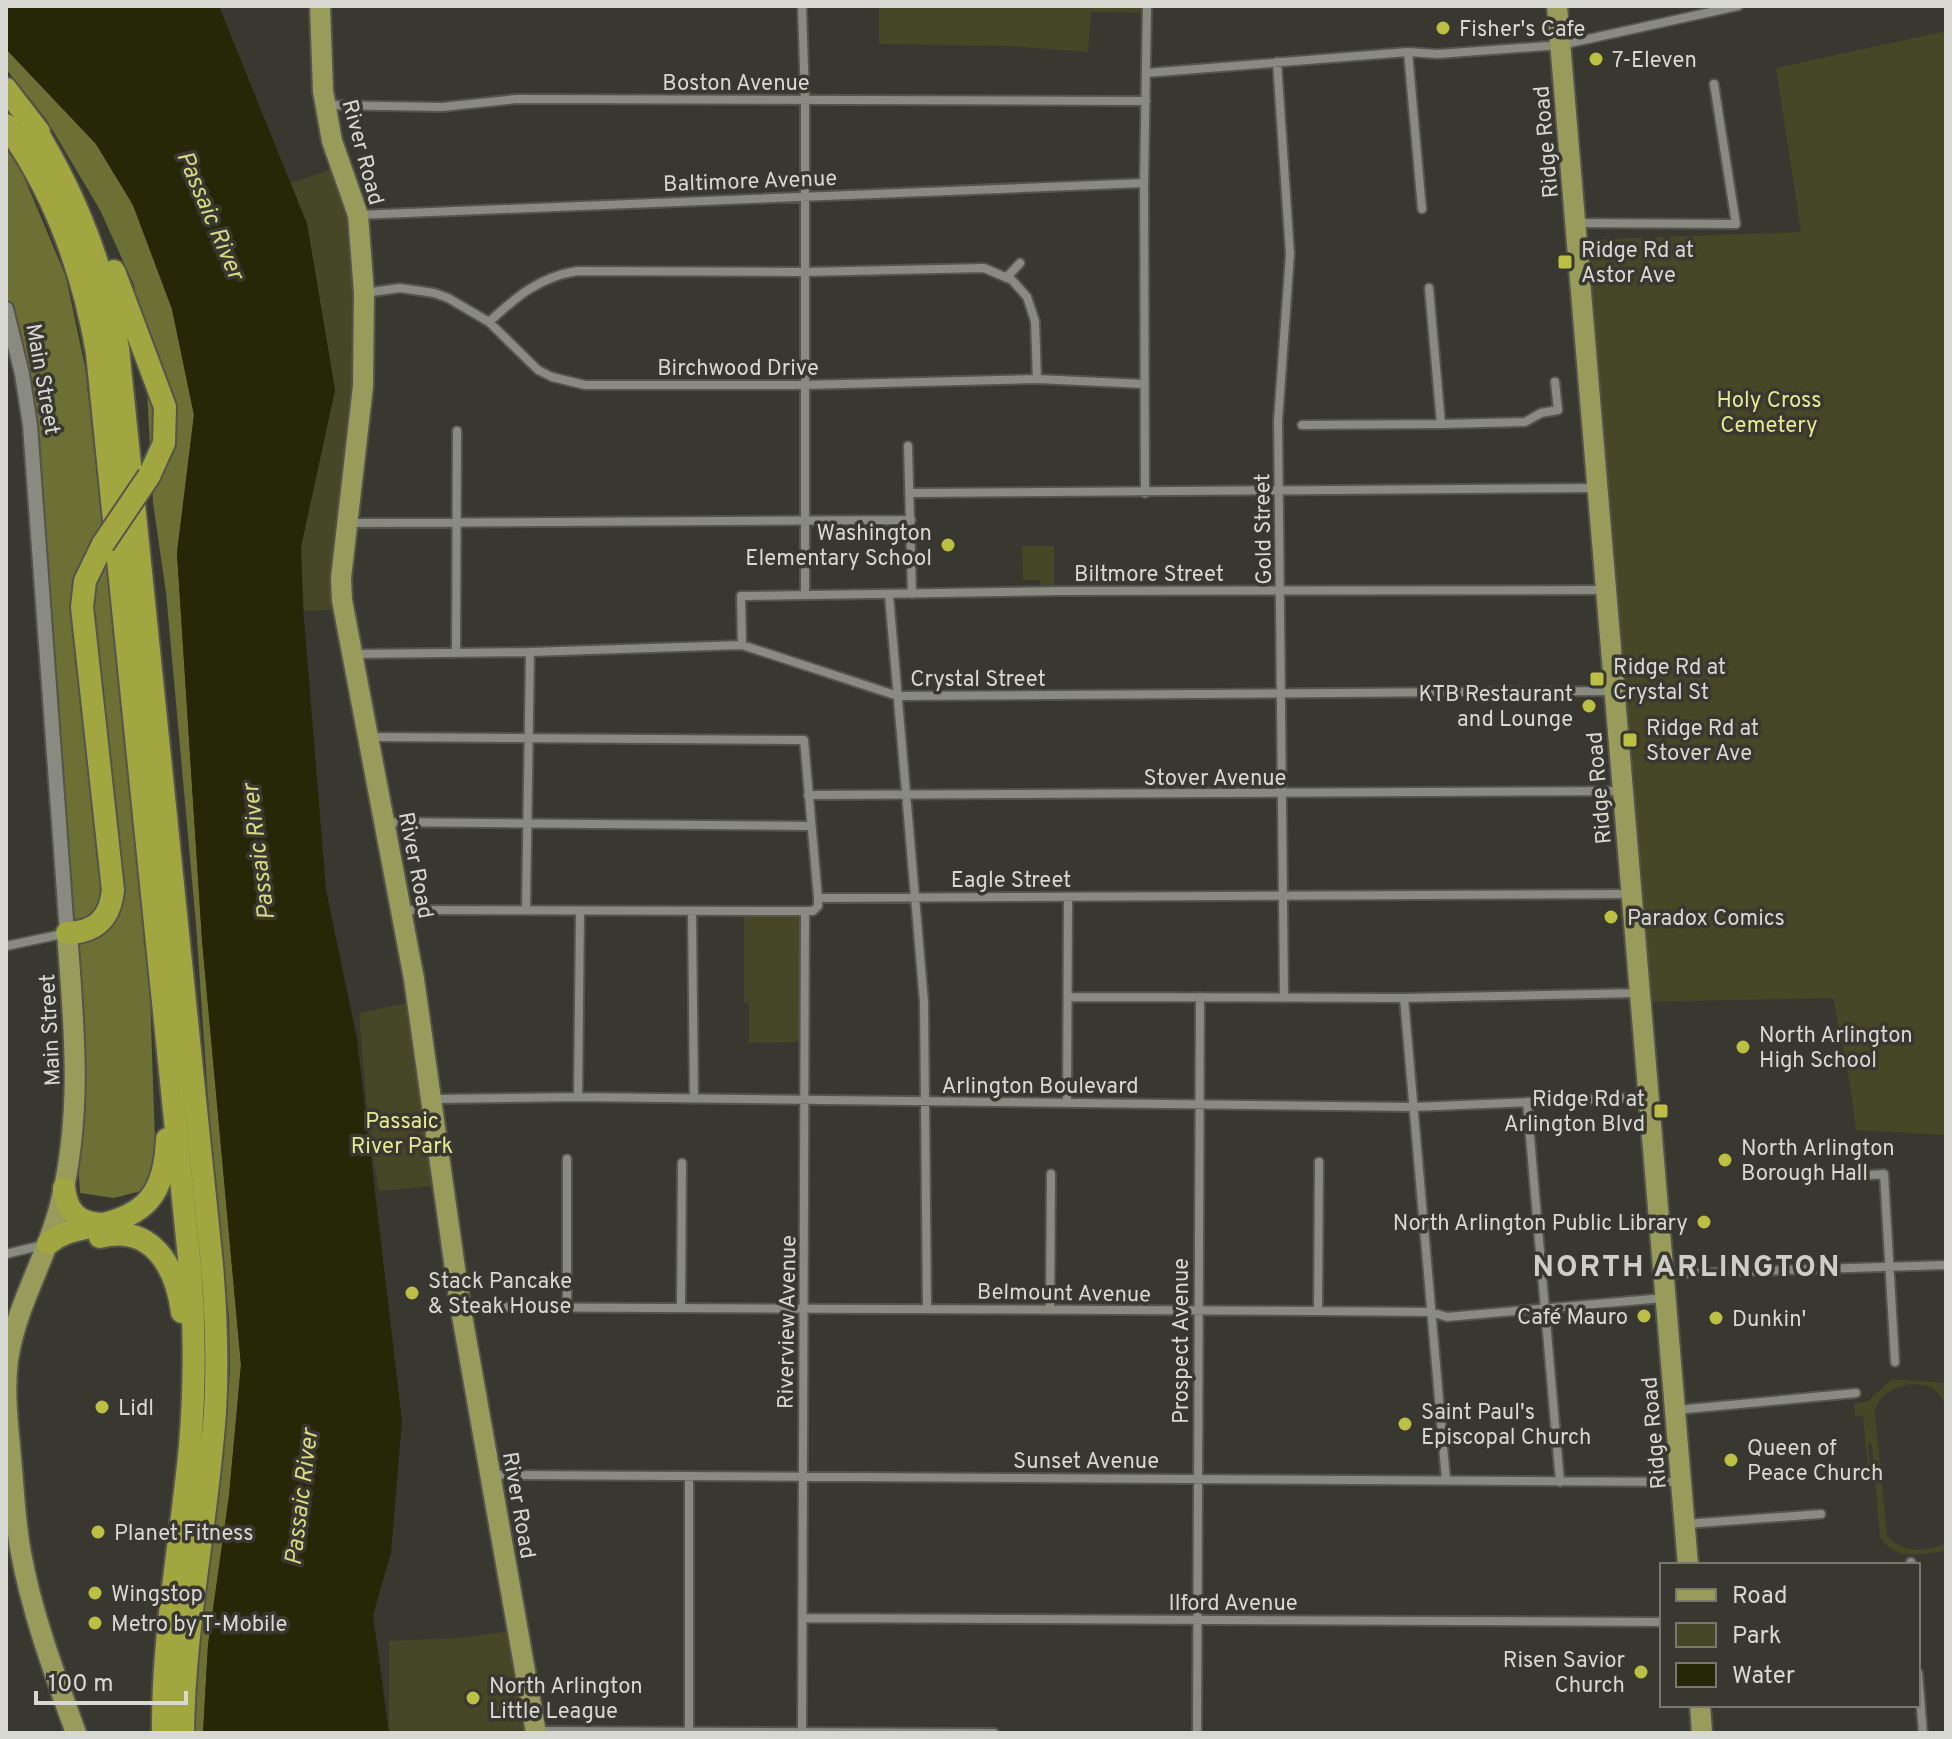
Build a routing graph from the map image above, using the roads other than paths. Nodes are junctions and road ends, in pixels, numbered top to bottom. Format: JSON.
{"nodes":[{"id":1,"x":320,"y":6,"type":"edge"},
{"id":2,"x":802,"y":6,"type":"edge"},
{"id":3,"x":1147,"y":6,"type":"edge"},
{"id":4,"x":1557,"y":6,"type":"edge"},
{"id":5,"x":1738,"y":6,"type":"edge"},
{"id":6,"x":1561,"y":45,"type":"junction"},
{"id":7,"x":1408,"y":52,"type":"junction"},
{"id":8,"x":1277,"y":62,"type":"junction"},
{"id":9,"x":1146,"y":73,"type":"junction"},
{"id":10,"x":1714,"y":84,"type":"dead end"},
{"id":11,"x":6,"y":89,"type":"edge"},
{"id":12,"x":805,"y":100,"type":"junction"},
{"id":13,"x":1146,"y":101,"type":"junction"},
{"id":14,"x":326,"y":105,"type":"junction"},
{"id":15,"x":30,"y":121,"type":"junction"},
{"id":16,"x":6,"y":125,"type":"edge"},
{"id":17,"x":1144,"y":183,"type":"junction"},
{"id":18,"x":804,"y":196,"type":"junction"},
{"id":19,"x":1422,"y":209,"type":"dead end"},
{"id":20,"x":358,"y":215,"type":"junction"},
{"id":21,"x":1575,"y":223,"type":"junction"},
{"id":22,"x":1020,"y":263,"type":"dead end"},
{"id":23,"x":804,"y":272,"type":"junction"},
{"id":24,"x":1007,"y":277,"type":"junction"},
{"id":25,"x":1429,"y":288,"type":"dead end"},
{"id":26,"x":364,"y":293,"type":"junction"},
{"id":27,"x":6,"y":309,"type":"edge"},
{"id":28,"x":489,"y":322,"type":"junction"},
{"id":29,"x":11,"y":348,"type":"edge"},
{"id":30,"x":1037,"y":379,"type":"junction"},
{"id":31,"x":1555,"y":382,"type":"dead end"},
{"id":32,"x":1144,"y":384,"type":"junction"},
{"id":33,"x":805,"y":385,"type":"junction"},
{"id":34,"x":1441,"y":424,"type":"junction"},
{"id":35,"x":1302,"y":425,"type":"dead end"},
{"id":36,"x":457,"y":431,"type":"dead end"},
{"id":37,"x":908,"y":446,"type":"dead end"},
{"id":38,"x":1597,"y":488,"type":"junction"},
{"id":39,"x":1279,"y":492,"type":"junction"},
{"id":40,"x":910,"y":493,"type":"junction"},
{"id":41,"x":1145,"y":493,"type":"junction"},
{"id":42,"x":911,"y":520,"type":"junction"},
{"id":43,"x":806,"y":521,"type":"junction"},
{"id":44,"x":457,"y":522,"type":"junction"},
{"id":45,"x":347,"y":523,"type":"junction"},
{"id":46,"x":1606,"y":590,"type":"junction"},
{"id":47,"x":1281,"y":592,"type":"junction"},
{"id":48,"x":912,"y":594,"type":"junction"},
{"id":49,"x":805,"y":595,"type":"junction"},
{"id":50,"x":889,"y":595,"type":"junction"},
{"id":51,"x":742,"y":645,"type":"junction"},
{"id":52,"x":456,"y":651,"type":"junction"},
{"id":53,"x":530,"y":652,"type":"junction"},
{"id":54,"x":351,"y":654,"type":"junction"},
{"id":55,"x":1614,"y":691,"type":"junction"},
{"id":56,"x":1281,"y":694,"type":"junction"},
{"id":57,"x":898,"y":696,"type":"junction"},
{"id":58,"x":366,"y":737,"type":"junction"},
{"id":59,"x":528,"y":738,"type":"junction"},
{"id":60,"x":1623,"y":791,"type":"junction"},
{"id":61,"x":1282,"y":794,"type":"junction"},
{"id":62,"x":808,"y":795,"type":"junction"},
{"id":63,"x":907,"y":796,"type":"junction"},
{"id":64,"x":384,"y":822,"type":"junction"},
{"id":65,"x":528,"y":823,"type":"junction"},
{"id":66,"x":811,"y":826,"type":"junction"},
{"id":67,"x":1631,"y":894,"type":"junction"},
{"id":68,"x":1283,"y":895,"type":"junction"},
{"id":69,"x":913,"y":897,"type":"junction"},
{"id":70,"x":1068,"y":897,"type":"junction"},
{"id":71,"x":818,"y":898,"type":"junction"},
{"id":72,"x":526,"y":909,"type":"junction"},
{"id":73,"x":401,"y":910,"type":"junction"},
{"id":74,"x":580,"y":911,"type":"junction"},
{"id":75,"x":692,"y":912,"type":"junction"},
{"id":76,"x":805,"y":913,"type":"junction"},
{"id":77,"x":156,"y":929,"type":"junction"},
{"id":78,"x":67,"y":933,"type":"junction"},
{"id":79,"x":6,"y":946,"type":"edge"},
{"id":80,"x":1640,"y":993,"type":"junction"},
{"id":81,"x":1284,"y":996,"type":"junction"},
{"id":82,"x":1068,"y":997,"type":"junction"},
{"id":83,"x":1200,"y":997,"type":"junction"},
{"id":84,"x":1404,"y":998,"type":"junction"},
{"id":85,"x":578,"y":1097,"type":"junction"},
{"id":86,"x":1648,"y":1097,"type":"junction"},
{"id":87,"x":431,"y":1099,"type":"junction"},
{"id":88,"x":694,"y":1099,"type":"junction"},
{"id":89,"x":806,"y":1100,"type":"junction"},
{"id":90,"x":924,"y":1102,"type":"junction"},
{"id":91,"x":1527,"y":1102,"type":"junction"},
{"id":92,"x":1067,"y":1103,"type":"junction"},
{"id":93,"x":1201,"y":1105,"type":"junction"},
{"id":94,"x":1414,"y":1107,"type":"junction"},
{"id":95,"x":567,"y":1159,"type":"dead end"},
{"id":96,"x":1319,"y":1162,"type":"dead end"},
{"id":97,"x":682,"y":1163,"type":"dead end"},
{"id":98,"x":1051,"y":1174,"type":"dead end"},
{"id":99,"x":1869,"y":1175,"type":"dead end"},
{"id":100,"x":64,"y":1188,"type":"junction"},
{"id":101,"x":114,"y":1222,"type":"junction"},
{"id":102,"x":48,"y":1244,"type":"junction"},
{"id":103,"x":6,"y":1253,"type":"edge"},
{"id":104,"x":1946,"y":1265,"type":"edge"},
{"id":105,"x":1890,"y":1267,"type":"junction"},
{"id":106,"x":1663,"y":1274,"type":"junction"},
{"id":107,"x":1665,"y":1298,"type":"junction"},
{"id":108,"x":461,"y":1307,"type":"junction"},
{"id":109,"x":567,"y":1307,"type":"junction"},
{"id":110,"x":681,"y":1307,"type":"junction"},
{"id":111,"x":804,"y":1308,"type":"junction"},
{"id":112,"x":927,"y":1308,"type":"junction"},
{"id":113,"x":1545,"y":1308,"type":"junction"},
{"id":114,"x":1050,"y":1310,"type":"junction"},
{"id":115,"x":1198,"y":1311,"type":"junction"},
{"id":116,"x":1318,"y":1311,"type":"junction"},
{"id":117,"x":1431,"y":1312,"type":"junction"},
{"id":118,"x":1895,"y":1362,"type":"dead end"},
{"id":119,"x":1856,"y":1393,"type":"dead end"},
{"id":120,"x":1675,"y":1410,"type":"junction"},
{"id":121,"x":491,"y":1475,"type":"junction"},
{"id":122,"x":689,"y":1477,"type":"junction"},
{"id":123,"x":802,"y":1477,"type":"junction"},
{"id":124,"x":1197,"y":1478,"type":"junction"},
{"id":125,"x":1446,"y":1480,"type":"junction"},
{"id":126,"x":186,"y":1481,"type":"junction"},
{"id":127,"x":1560,"y":1482,"type":"junction"},
{"id":128,"x":1681,"y":1482,"type":"junction"},
{"id":129,"x":1821,"y":1514,"type":"dead end"},
{"id":130,"x":1684,"y":1524,"type":"junction"},
{"id":131,"x":12,"y":1541,"type":"edge"},
{"id":132,"x":1688,"y":1563,"type":"edge"},
{"id":133,"x":803,"y":1618,"type":"junction"},
{"id":134,"x":1197,"y":1620,"type":"junction"},
{"id":135,"x":1660,"y":1622,"type":"edge"},
{"id":136,"x":1920,"y":1697,"type":"edge"},
{"id":137,"x":1700,"y":1707,"type":"edge"},
{"id":138,"x":689,"y":1731,"type":"edge"},
{"id":139,"x":536,"y":1732,"type":"edge"},
{"id":140,"x":704,"y":1732,"type":"edge"},
{"id":141,"x":802,"y":1732,"type":"edge"},
{"id":142,"x":76,"y":1733,"type":"edge"},
{"id":143,"x":163,"y":1733,"type":"edge"},
{"id":144,"x":183,"y":1733,"type":"edge"},
{"id":145,"x":814,"y":1733,"type":"edge"},
{"id":146,"x":994,"y":1733,"type":"edge"},
{"id":147,"x":1197,"y":1733,"type":"edge"},
{"id":148,"x":1702,"y":1733,"type":"edge"},
{"id":149,"x":1923,"y":1733,"type":"edge"}],
"edges":[{"from":1,"to":14,"type":"main road","name":"River Road"},
{"from":2,"to":12,"type":"street"},
{"from":3,"to":9,"type":"street"},
{"from":4,"to":6,"type":"main road","name":"Ridge Road"},
{"from":5,"to":6,"type":"street"},
{"from":6,"to":7,"type":"street"},
{"from":6,"to":21,"type":"main road","name":"Ridge Road"},
{"from":7,"to":8,"type":"street"},
{"from":7,"to":19,"type":"street"},
{"from":8,"to":9,"type":"street"},
{"from":8,"to":39,"type":"street","name":"Gold Street"},
{"from":9,"to":13,"type":"street"},
{"from":10,"to":21,"type":"street"},
{"from":11,"to":15,"type":"highway"},
{"from":12,"to":13,"type":"street","name":"Boston Avenue"},
{"from":12,"to":14,"type":"street","name":"Boston Avenue"},
{"from":12,"to":18,"type":"street"},
{"from":13,"to":17,"type":"street"},
{"from":14,"to":20,"type":"main road","name":"River Road"},
{"from":15,"to":78,"type":"highway","bridge":true},
{"from":15,"to":144,"type":"highway"},
{"from":16,"to":77,"type":"highway"},
{"from":17,"to":18,"type":"street","name":"Baltimore Avenue"},
{"from":17,"to":32,"type":"street"},
{"from":18,"to":20,"type":"street","name":"Baltimore Avenue"},
{"from":18,"to":23,"type":"street"},
{"from":20,"to":26,"type":"main road","name":"River Road"},
{"from":21,"to":38,"type":"main road","name":"Ridge Road"},
{"from":22,"to":24,"type":"street"},
{"from":23,"to":24,"type":"street"},
{"from":23,"to":28,"type":"street"},
{"from":23,"to":33,"type":"street"},
{"from":24,"to":30,"type":"street"},
{"from":25,"to":34,"type":"street"},
{"from":26,"to":28,"type":"street","name":"Birchwood Drive"},
{"from":26,"to":45,"type":"main road","name":"River Road"},
{"from":27,"to":29,"type":"street","name":"Main Street"},
{"from":28,"to":33,"type":"street","name":"Birchwood Drive"},
{"from":29,"to":78,"type":"street","name":"Main Street"},
{"from":30,"to":32,"type":"street","name":"Birchwood Drive"},
{"from":30,"to":33,"type":"street","name":"Birchwood Drive"},
{"from":31,"to":34,"type":"street"},
{"from":32,"to":41,"type":"street"},
{"from":33,"to":43,"type":"street"},
{"from":34,"to":35,"type":"street"},
{"from":36,"to":44,"type":"street"},
{"from":37,"to":40,"type":"street"},
{"from":38,"to":39,"type":"street"},
{"from":38,"to":46,"type":"main road","name":"Ridge Road"},
{"from":39,"to":41,"type":"street"},
{"from":39,"to":47,"type":"street","name":"Gold Street"},
{"from":40,"to":41,"type":"street"},
{"from":40,"to":42,"type":"street"},
{"from":42,"to":43,"type":"street"},
{"from":42,"to":48,"type":"street"},
{"from":43,"to":44,"type":"street"},
{"from":43,"to":49,"type":"street"},
{"from":44,"to":45,"type":"street"},
{"from":44,"to":52,"type":"street"},
{"from":45,"to":54,"type":"main road","name":"River Road"},
{"from":46,"to":47,"type":"street","name":"Biltmore Street"},
{"from":46,"to":55,"type":"main road","name":"Ridge Road"},
{"from":47,"to":48,"type":"street","name":"Biltmore Street"},
{"from":47,"to":56,"type":"street","name":"Gold Street"},
{"from":48,"to":50,"type":"street","name":"Biltmore Street"},
{"from":49,"to":50,"type":"street","name":"Biltmore Street"},
{"from":49,"to":51,"type":"street","name":"Biltmore Street"},
{"from":50,"to":57,"type":"street"},
{"from":51,"to":53,"type":"street","name":"Crystal Street"},
{"from":51,"to":57,"type":"street","name":"Crystal Street"},
{"from":52,"to":53,"type":"street","name":"Crystal Street"},
{"from":52,"to":54,"type":"street","name":"Crystal Street"},
{"from":53,"to":59,"type":"street"},
{"from":54,"to":58,"type":"main road","name":"River Road"},
{"from":55,"to":56,"type":"street","name":"Crystal Street"},
{"from":55,"to":60,"type":"main road","name":"Ridge Road"},
{"from":56,"to":57,"type":"street","name":"Crystal Street"},
{"from":56,"to":61,"type":"street","name":"Gold Street"},
{"from":57,"to":63,"type":"street"},
{"from":58,"to":59,"type":"street"},
{"from":58,"to":64,"type":"main road","name":"River Road"},
{"from":59,"to":62,"type":"street"},
{"from":59,"to":65,"type":"street"},
{"from":60,"to":61,"type":"street","name":"Stover Avenue"},
{"from":60,"to":67,"type":"main road","name":"Ridge Road"},
{"from":61,"to":63,"type":"street","name":"Stover Avenue"},
{"from":61,"to":68,"type":"street","name":"Gold Street"},
{"from":62,"to":63,"type":"street","name":"Stover Avenue"},
{"from":62,"to":66,"type":"street"},
{"from":63,"to":69,"type":"street"},
{"from":64,"to":65,"type":"street"},
{"from":64,"to":73,"type":"main road","name":"River Road"},
{"from":65,"to":66,"type":"street"},
{"from":65,"to":72,"type":"street"},
{"from":66,"to":71,"type":"street"},
{"from":67,"to":68,"type":"street","name":"Eagle Street"},
{"from":67,"to":80,"type":"main road","name":"Ridge Road"},
{"from":68,"to":70,"type":"street","name":"Eagle Street"},
{"from":68,"to":81,"type":"street","name":"Gold Street"},
{"from":69,"to":70,"type":"street","name":"Eagle Street"},
{"from":69,"to":71,"type":"street","name":"Eagle Street"},
{"from":69,"to":90,"type":"street"},
{"from":70,"to":82,"type":"street"},
{"from":71,"to":76,"type":"street"},
{"from":72,"to":73,"type":"street"},
{"from":72,"to":74,"type":"street"},
{"from":73,"to":87,"type":"main road","name":"River Road"},
{"from":74,"to":75,"type":"street"},
{"from":74,"to":85,"type":"street"},
{"from":75,"to":76,"type":"street"},
{"from":75,"to":88,"type":"street"},
{"from":76,"to":89,"type":"street","name":"Riverview Avenue"},
{"from":77,"to":101,"type":"highway"},
{"from":77,"to":126,"type":"highway"},
{"from":78,"to":79,"type":"street"},
{"from":78,"to":100,"type":"main road","name":"Main Street"},
{"from":80,"to":84,"type":"street"},
{"from":80,"to":86,"type":"main road","name":"Ridge Road"},
{"from":81,"to":83,"type":"street"},
{"from":81,"to":84,"type":"street"},
{"from":82,"to":83,"type":"street"},
{"from":82,"to":92,"type":"street"},
{"from":83,"to":93,"type":"street","name":"Prospect Avenue"},
{"from":84,"to":94,"type":"street"},
{"from":85,"to":87,"type":"street","name":"Arlington Boulevard"},
{"from":85,"to":88,"type":"street","name":"Arlington Boulevard"},
{"from":86,"to":91,"type":"street","name":"Arlington Boulevard"},
{"from":86,"to":106,"type":"main road","name":"Ridge Road"},
{"from":87,"to":108,"type":"main road","name":"River Road"},
{"from":88,"to":89,"type":"street","name":"Arlington Boulevard"},
{"from":89,"to":90,"type":"street","name":"Arlington Boulevard"},
{"from":89,"to":111,"type":"street","name":"Riverview Avenue"},
{"from":90,"to":92,"type":"street","name":"Arlington Boulevard"},
{"from":90,"to":112,"type":"street"},
{"from":91,"to":94,"type":"street","name":"Arlington Boulevard"},
{"from":91,"to":113,"type":"street"},
{"from":92,"to":93,"type":"street","name":"Arlington Boulevard"},
{"from":93,"to":94,"type":"street","name":"Arlington Boulevard"},
{"from":93,"to":115,"type":"street","name":"Prospect Avenue"},
{"from":94,"to":117,"type":"street"},
{"from":95,"to":109,"type":"street"},
{"from":96,"to":116,"type":"street"},
{"from":97,"to":110,"type":"street"},
{"from":98,"to":114,"type":"street"},
{"from":99,"to":105,"type":"street"},
{"from":100,"to":101,"type":"highway"},
{"from":100,"to":102,"type":"main road","name":"Main Street"},
{"from":101,"to":102,"type":"highway"},
{"from":102,"to":103,"type":"street"},
{"from":102,"to":126,"type":"highway"},
{"from":102,"to":131,"type":"main road","name":"Main Street"},
{"from":104,"to":105,"type":"street"},
{"from":105,"to":106,"type":"street"},
{"from":105,"to":118,"type":"street"},
{"from":106,"to":107,"type":"main road","name":"Ridge Road"},
{"from":107,"to":113,"type":"street","name":"Belmount Avenue"},
{"from":107,"to":120,"type":"main road","name":"Ridge Road"},
{"from":108,"to":109,"type":"street","name":"Belmount Avenue"},
{"from":108,"to":121,"type":"main road","name":"River Road"},
{"from":109,"to":110,"type":"street","name":"Belmount Avenue"},
{"from":110,"to":111,"type":"street","name":"Belmount Avenue"},
{"from":111,"to":112,"type":"street","name":"Belmount Avenue"},
{"from":111,"to":123,"type":"street","name":"Riverview Avenue"},
{"from":112,"to":114,"type":"street","name":"Belmount Avenue"},
{"from":113,"to":117,"type":"street","name":"Belmount Avenue"},
{"from":113,"to":127,"type":"street"},
{"from":114,"to":115,"type":"street","name":"Belmount Avenue"},
{"from":115,"to":116,"type":"street","name":"Belmount Avenue"},
{"from":115,"to":124,"type":"street","name":"Prospect Avenue"},
{"from":116,"to":117,"type":"street","name":"Belmount Avenue"},
{"from":117,"to":125,"type":"street"},
{"from":119,"to":120,"type":"street"},
{"from":120,"to":128,"type":"main road","name":"Ridge Road"},
{"from":121,"to":122,"type":"street","name":"Sunset Avenue"},
{"from":121,"to":139,"type":"main road","name":"River Road"},
{"from":122,"to":123,"type":"street","name":"Sunset Avenue"},
{"from":122,"to":138,"type":"street"},
{"from":123,"to":124,"type":"street","name":"Sunset Avenue"},
{"from":123,"to":133,"type":"street","name":"Riverview Avenue"},
{"from":124,"to":125,"type":"street","name":"Sunset Avenue"},
{"from":124,"to":134,"type":"street","name":"Prospect Avenue"},
{"from":125,"to":127,"type":"street","name":"Sunset Avenue"},
{"from":126,"to":143,"type":"highway"},
{"from":127,"to":128,"type":"street","name":"Sunset Avenue"},
{"from":128,"to":130,"type":"main road","name":"Ridge Road"},
{"from":129,"to":130,"type":"street"},
{"from":130,"to":132,"type":"main road","name":"Ridge Road"},
{"from":131,"to":142,"type":"main road","name":"Main Street"},
{"from":133,"to":134,"type":"street","name":"Ilford Avenue"},
{"from":133,"to":141,"type":"street","name":"Riverview Avenue"},
{"from":134,"to":135,"type":"street","name":"Ilford Avenue"},
{"from":134,"to":147,"type":"street","name":"Prospect Avenue"},
{"from":136,"to":149,"type":"street"},
{"from":137,"to":148,"type":"main road"},
{"from":138,"to":139,"type":"street"},
{"from":138,"to":140,"type":"street"},
{"from":140,"to":141,"type":"street"},
{"from":141,"to":145,"type":"street"},
{"from":145,"to":146,"type":"street"}]}
